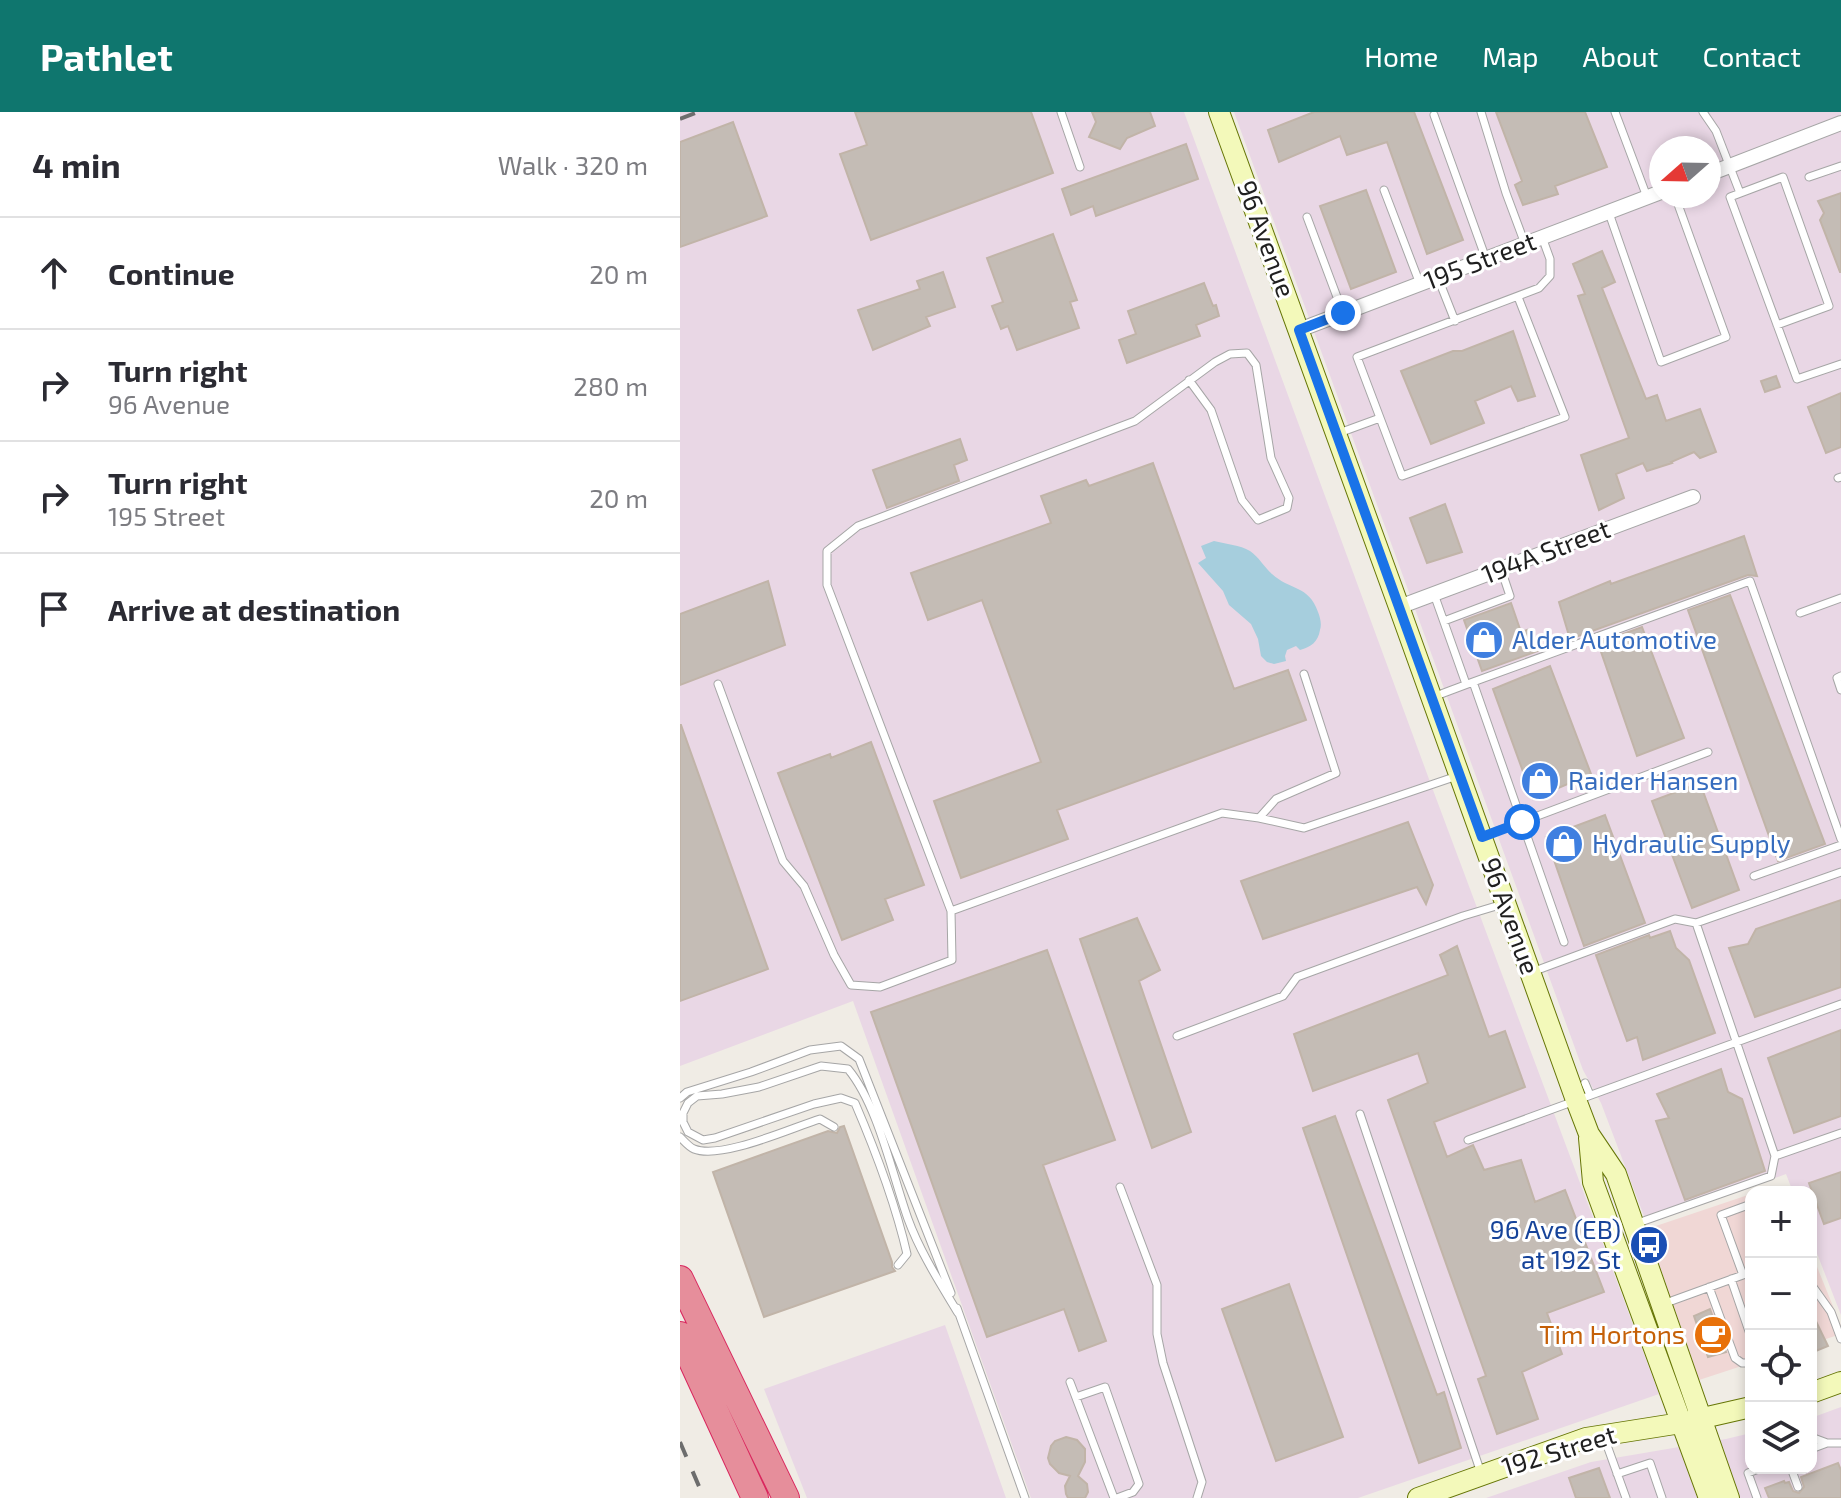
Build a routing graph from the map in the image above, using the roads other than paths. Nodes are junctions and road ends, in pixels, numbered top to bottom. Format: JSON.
{"nodes":[{"id":1,"x":1061,"y":112,"type":"edge"},
{"id":2,"x":1219,"y":112,"type":"edge"},
{"id":3,"x":1481,"y":112,"type":"edge"},
{"id":4,"x":1615,"y":112,"type":"edge"},
{"id":5,"x":1703,"y":112,"type":"edge"},
{"id":6,"x":1434,"y":115,"type":"dead end"},
{"id":7,"x":1841,"y":123,"type":"edge"},
{"id":8,"x":1729,"y":166,"type":"junction"},
{"id":9,"x":1841,"y":166,"type":"edge"},
{"id":10,"x":1080,"y":167,"type":"dead end"},
{"id":11,"x":1721,"y":169,"type":"edge"},
{"id":12,"x":1809,"y":177,"type":"dead end"},
{"id":13,"x":1649,"y":183,"type":"edge"},
{"id":14,"x":1384,"y":190,"type":"dead end"},
{"id":15,"x":1740,"y":193,"type":"junction"},
{"id":16,"x":1649,"y":196,"type":"edge"},
{"id":17,"x":1679,"y":208,"type":"edge"},
{"id":18,"x":1609,"y":212,"type":"junction"},
{"id":19,"x":1307,"y":217,"type":"dead end"},
{"id":20,"x":1542,"y":237,"type":"junction"},
{"id":21,"x":1525,"y":244,"type":"junction"},
{"id":22,"x":1486,"y":259,"type":"junction"},
{"id":23,"x":1437,"y":277,"type":"junction"},
{"id":24,"x":1420,"y":284,"type":"junction"},
{"id":25,"x":1518,"y":297,"type":"junction"},
{"id":26,"x":1343,"y":313,"type":"junction"},
{"id":27,"x":1455,"y":321,"type":"junction"},
{"id":28,"x":1777,"y":325,"type":"junction"},
{"id":29,"x":1299,"y":330,"type":"junction"},
{"id":30,"x":1841,"y":364,"type":"edge"},
{"id":31,"x":1189,"y":380,"type":"junction"},
{"id":32,"x":1380,"y":418,"type":"junction"},
{"id":33,"x":1337,"y":434,"type":"junction"},
{"id":34,"x":1693,"y":497,"type":"dead end"},
{"id":35,"x":1501,"y":569,"type":"junction"},
{"id":36,"x":1434,"y":594,"type":"junction"},
{"id":37,"x":1841,"y":598,"type":"edge"},
{"id":38,"x":1399,"y":607,"type":"junction"},
{"id":39,"x":1800,"y":613,"type":"dead end"},
{"id":40,"x":1444,"y":621,"type":"junction"},
{"id":41,"x":1304,"y":674,"type":"dead end"},
{"id":42,"x":1841,"y":676,"type":"edge"},
{"id":43,"x":1470,"y":683,"type":"junction"},
{"id":44,"x":718,"y":684,"type":"dead end"},
{"id":45,"x":1841,"y":690,"type":"edge"},
{"id":46,"x":1432,"y":698,"type":"junction"},
{"id":47,"x":1708,"y":752,"type":"dead end"},
{"id":48,"x":1459,"y":775,"type":"junction"},
{"id":49,"x":1259,"y":818,"type":"junction"},
{"id":50,"x":1522,"y":822,"type":"junction"},
{"id":51,"x":1482,"y":837,"type":"junction"},
{"id":52,"x":1841,"y":842,"type":"edge"},
{"id":53,"x":1841,"y":872,"type":"edge"},
{"id":54,"x":1754,"y":876,"type":"dead end"},
{"id":55,"x":1505,"y":903,"type":"junction"},
{"id":56,"x":951,"y":911,"type":"junction"},
{"id":57,"x":1696,"y":923,"type":"junction"},
{"id":58,"x":1564,"y":942,"type":"dead end"},
{"id":59,"x":1529,"y":972,"type":"junction"},
{"id":60,"x":1841,"y":1004,"type":"edge"},
{"id":61,"x":1177,"y":1036,"type":"dead end"},
{"id":62,"x":1737,"y":1042,"type":"junction"},
{"id":63,"x":1584,"y":1093,"type":"junction"},
{"id":64,"x":680,"y":1098,"type":"edge"},
{"id":65,"x":1360,"y":1114,"type":"dead end"},
{"id":66,"x":834,"y":1127,"type":"dead end"},
{"id":67,"x":1841,"y":1133,"type":"edge"},
{"id":68,"x":1589,"y":1134,"type":"junction"},
{"id":69,"x":680,"y":1137,"type":"edge"},
{"id":70,"x":1468,"y":1140,"type":"dead end"},
{"id":71,"x":1775,"y":1156,"type":"junction"},
{"id":72,"x":1120,"y":1187,"type":"dead end"},
{"id":73,"x":1745,"y":1206,"type":"edge"},
{"id":74,"x":1633,"y":1225,"type":"junction"},
{"id":75,"x":898,"y":1265,"type":"dead end"},
{"id":76,"x":680,"y":1279,"type":"edge"},
{"id":77,"x":1731,"y":1279,"type":"junction"},
{"id":78,"x":1709,"y":1287,"type":"junction"},
{"id":79,"x":1817,"y":1292,"type":"edge"},
{"id":80,"x":1661,"y":1304,"type":"junction"},
{"id":81,"x":1745,"y":1310,"type":"edge"},
{"id":82,"x":958,"y":1313,"type":"junction"},
{"id":83,"x":680,"y":1335,"type":"edge"},
{"id":84,"x":1841,"y":1339,"type":"edge"},
{"id":85,"x":1745,"y":1363,"type":"edge"},
{"id":86,"x":1070,"y":1382,"type":"dead end"},
{"id":87,"x":1841,"y":1382,"type":"edge"},
{"id":88,"x":1817,"y":1391,"type":"edge"},
{"id":89,"x":1076,"y":1397,"type":"junction"},
{"id":90,"x":1745,"y":1408,"type":"edge"},
{"id":91,"x":1691,"y":1420,"type":"junction"},
{"id":92,"x":1603,"y":1435,"type":"junction"},
{"id":93,"x":1817,"y":1439,"type":"edge"},
{"id":94,"x":1827,"y":1443,"type":"junction"},
{"id":95,"x":1841,"y":1443,"type":"edge"},
{"id":96,"x":1817,"y":1447,"type":"edge"},
{"id":97,"x":1617,"y":1474,"type":"junction"},
{"id":98,"x":1748,"y":1474,"type":"edge"},
{"id":99,"x":1793,"y":1474,"type":"edge"},
{"id":100,"x":1482,"y":1475,"type":"junction"},
{"id":101,"x":1798,"y":1487,"type":"dead end"},
{"id":102,"x":755,"y":1498,"type":"edge"},
{"id":103,"x":786,"y":1498,"type":"edge"},
{"id":104,"x":1025,"y":1498,"type":"edge"},
{"id":105,"x":1115,"y":1498,"type":"edge"},
{"id":106,"x":1197,"y":1498,"type":"edge"},
{"id":107,"x":1418,"y":1498,"type":"edge"},
{"id":108,"x":1626,"y":1498,"type":"edge"},
{"id":109,"x":1662,"y":1498,"type":"edge"},
{"id":110,"x":1709,"y":1498,"type":"edge"},
{"id":111,"x":1729,"y":1498,"type":"edge"},
{"id":112,"x":1757,"y":1498,"type":"edge"}],
"edges":[{"from":1,"to":10,"type":"lane"},
{"from":2,"to":29,"type":"main road","name":"96 Avenue"},
{"from":3,"to":21,"type":"lane"},
{"from":4,"to":13,"type":"lane"},
{"from":5,"to":8,"type":"lane"},
{"from":6,"to":22,"type":"lane"},
{"from":7,"to":8,"type":"street"},
{"from":8,"to":11,"type":"street"},
{"from":8,"to":15,"type":"lane"},
{"from":9,"to":12,"type":"lane"},
{"from":14,"to":24,"type":"lane"},
{"from":15,"to":28,"type":"lane"},
{"from":15,"to":28,"type":"lane"},
{"from":16,"to":18,"type":"street","name":"195 Street"},
{"from":17,"to":18,"type":"lane"},
{"from":18,"to":20,"type":"street","name":"195 Street"},
{"from":19,"to":26,"type":"lane"},
{"from":20,"to":21,"type":"street","name":"195 Street"},
{"from":20,"to":25,"type":"lane"},
{"from":21,"to":22,"type":"street","name":"195 Street"},
{"from":22,"to":23,"type":"street","name":"195 Street"},
{"from":23,"to":24,"type":"street","name":"195 Street"},
{"from":23,"to":27,"type":"lane"},
{"from":24,"to":26,"type":"street","name":"195 Street"},
{"from":25,"to":27,"type":"lane"},
{"from":25,"to":32,"type":"lane"},
{"from":26,"to":29,"type":"street","name":"195 Street"},
{"from":27,"to":32,"type":"lane"},
{"from":28,"to":30,"type":"lane"},
{"from":29,"to":33,"type":"main road","name":"96 Avenue"},
{"from":31,"to":31,"type":"lane"},
{"from":31,"to":56,"type":"lane"},
{"from":32,"to":33,"type":"lane"},
{"from":33,"to":38,"type":"main road","name":"96 Avenue"},
{"from":34,"to":35,"type":"street","name":"194A Street"},
{"from":35,"to":36,"type":"street","name":"194A Street"},
{"from":35,"to":40,"type":"lane"},
{"from":36,"to":38,"type":"street","name":"194A Street"},
{"from":36,"to":40,"type":"lane"},
{"from":37,"to":39,"type":"lane"},
{"from":38,"to":46,"type":"main road","name":"96 Avenue"},
{"from":40,"to":43,"type":"lane"},
{"from":41,"to":49,"type":"lane"},
{"from":42,"to":45,"type":"lane"},
{"from":43,"to":46,"type":"lane"},
{"from":43,"to":50,"type":"lane"},
{"from":43,"to":52,"type":"lane"},
{"from":44,"to":56,"type":"lane"},
{"from":46,"to":48,"type":"main road","name":"96 Avenue"},
{"from":47,"to":50,"type":"lane"},
{"from":48,"to":49,"type":"lane"},
{"from":48,"to":51,"type":"main road","name":"96 Avenue"},
{"from":49,"to":56,"type":"lane"},
{"from":50,"to":51,"type":"lane"},
{"from":50,"to":58,"type":"lane"},
{"from":51,"to":55,"type":"main road","name":"96 Avenue"},
{"from":52,"to":54,"type":"lane"},
{"from":53,"to":57,"type":"lane"},
{"from":55,"to":59,"type":"main road","name":"96 Avenue"},
{"from":55,"to":61,"type":"lane"},
{"from":57,"to":59,"type":"lane"},
{"from":57,"to":62,"type":"lane"},
{"from":59,"to":63,"type":"main road","name":"96 Avenue"},
{"from":60,"to":62,"type":"lane"},
{"from":62,"to":63,"type":"lane"},
{"from":62,"to":71,"type":"lane"},
{"from":63,"to":68,"type":"main road","name":"96 Avenue"},
{"from":63,"to":70,"type":"lane"},
{"from":64,"to":82,"type":"lane"},
{"from":65,"to":100,"type":"lane"},
{"from":66,"to":69,"type":"lane"},
{"from":67,"to":71,"type":"lane"},
{"from":68,"to":74,"type":"main road","name":"96 Avenue"},
{"from":68,"to":91,"type":"main road","name":"96 Avenue"},
{"from":71,"to":74,"type":"lane"},
{"from":72,"to":106,"type":"lane"},
{"from":73,"to":77,"type":"lane"},
{"from":74,"to":80,"type":"main road","name":"96 Avenue"},
{"from":75,"to":82,"type":"lane"},
{"from":76,"to":103,"type":"highway"},
{"from":77,"to":78,"type":"lane"},
{"from":77,"to":81,"type":"lane"},
{"from":78,"to":80,"type":"lane"},
{"from":78,"to":85,"type":"lane"},
{"from":79,"to":84,"type":"lane"},
{"from":80,"to":91,"type":"main road","name":"96 Avenue"},
{"from":82,"to":104,"type":"lane"},
{"from":83,"to":102,"type":"highway"},
{"from":86,"to":89,"type":"lane"},
{"from":87,"to":88,"type":"main road"},
{"from":89,"to":105,"type":"lane"},
{"from":89,"to":105,"type":"lane"},
{"from":90,"to":91,"type":"main road","name":"192 Street"},
{"from":91,"to":92,"type":"main road","name":"192 Street"},
{"from":91,"to":110,"type":"main road","name":"96 Avenue"},
{"from":91,"to":111,"type":"main road","name":"96 Avenue"},
{"from":92,"to":97,"type":"lane"},
{"from":92,"to":100,"type":"main road","name":"192 Street"},
{"from":93,"to":94,"type":"lane"},
{"from":94,"to":95,"type":"lane"},
{"from":94,"to":96,"type":"lane"},
{"from":97,"to":108,"type":"lane"},
{"from":97,"to":109,"type":"lane"},
{"from":98,"to":112,"type":"lane"},
{"from":99,"to":101,"type":"lane"},
{"from":100,"to":107,"type":"main road","name":"192 Street"}]}
